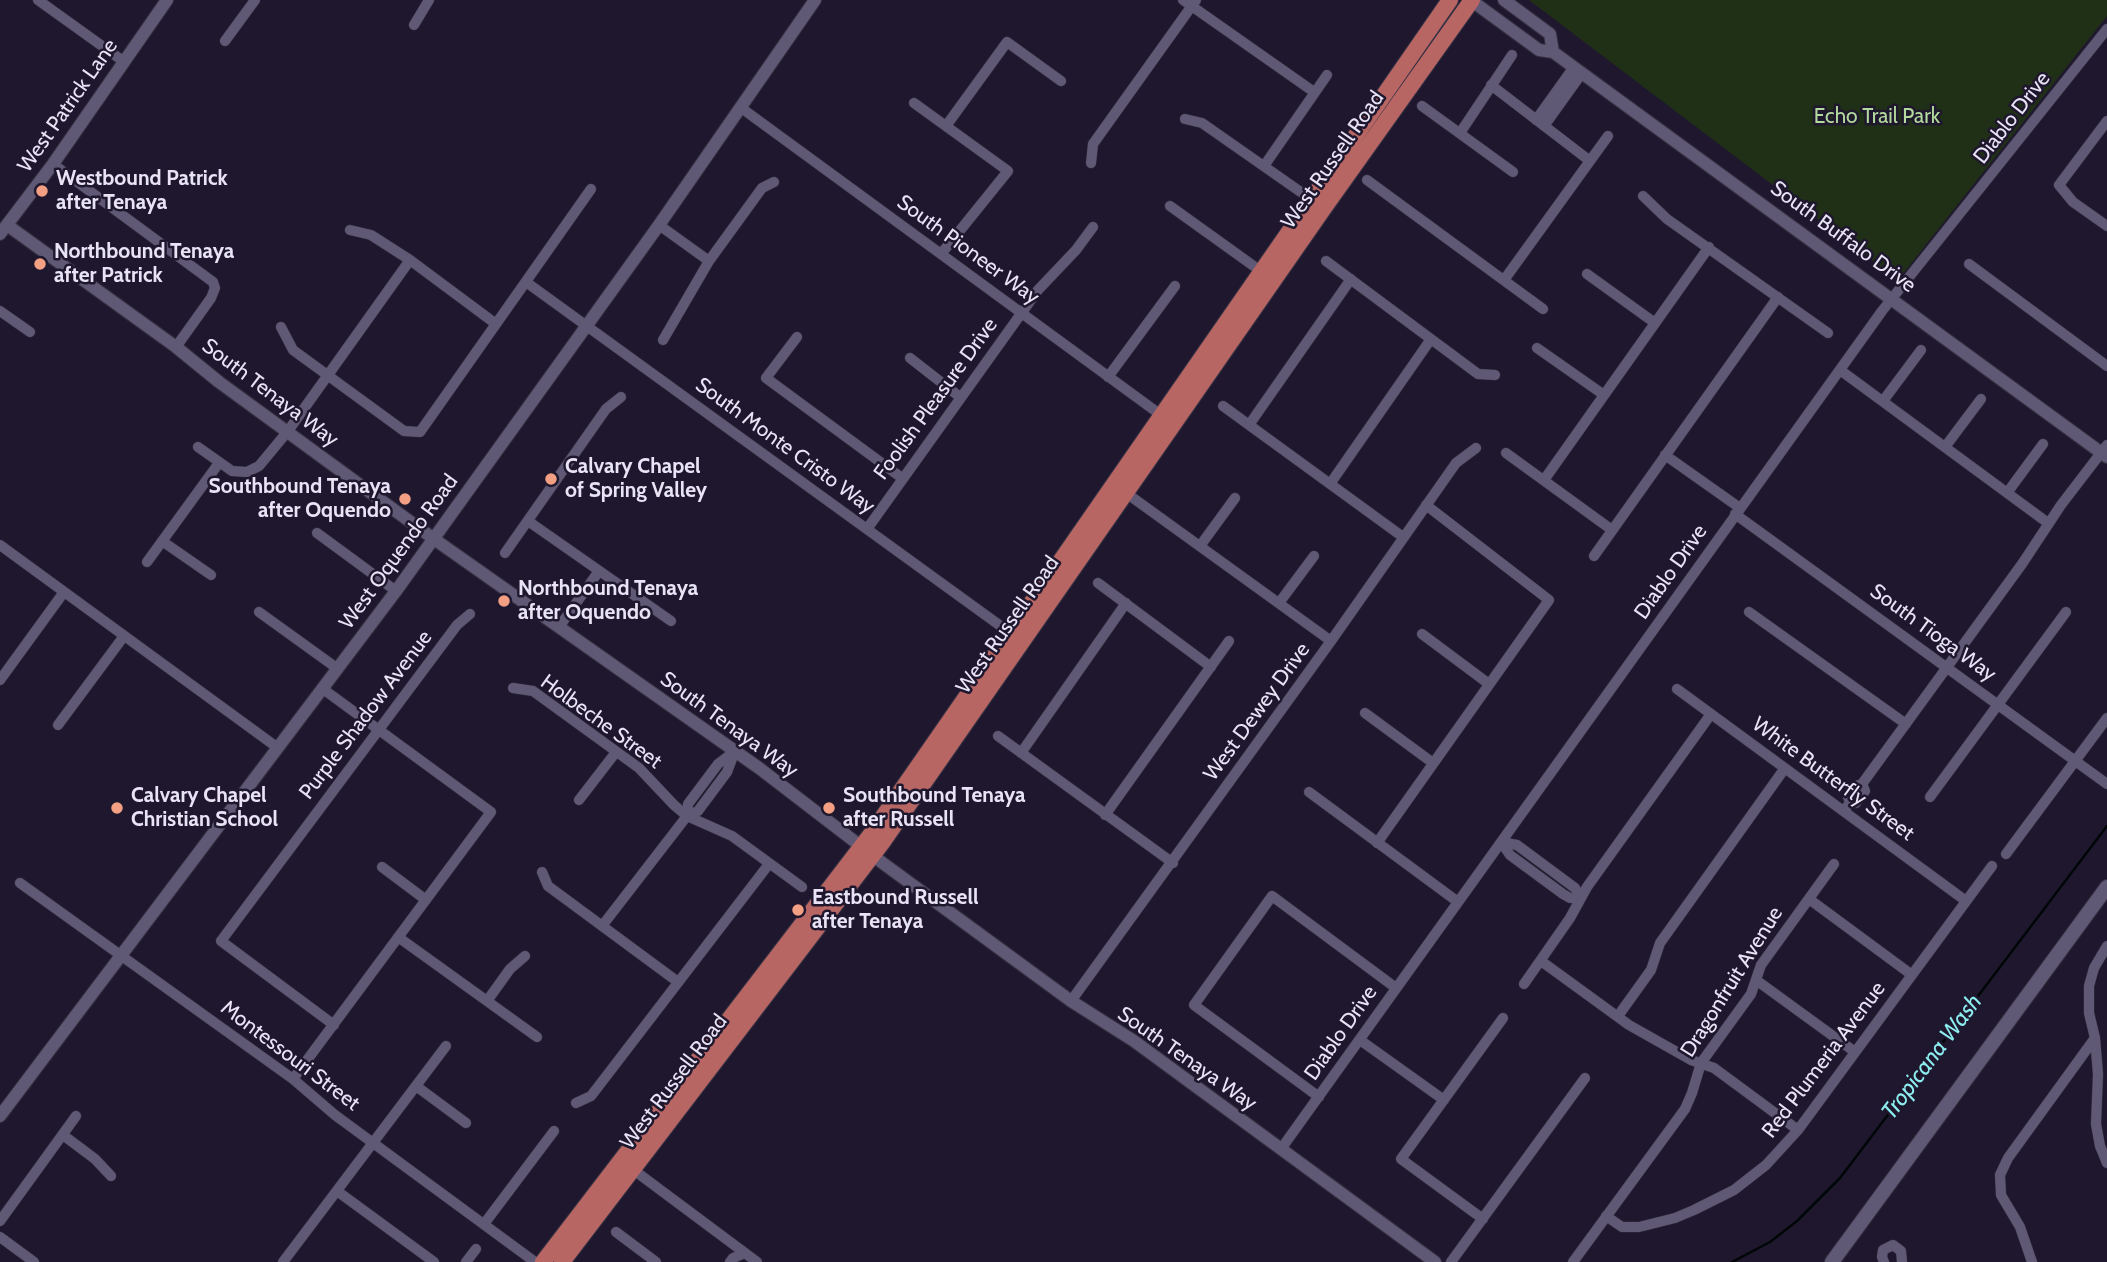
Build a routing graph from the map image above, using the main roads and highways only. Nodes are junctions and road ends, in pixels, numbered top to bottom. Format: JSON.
{"nodes":[{"id":1,"x":1450,"y":0,"type":"edge"},
{"id":2,"x":1471,"y":0,"type":"edge"},
{"id":3,"x":1318,"y":204,"type":"junction"},
{"id":4,"x":1168,"y":420,"type":"junction"},
{"id":5,"x":2107,"y":887,"type":"edge"},
{"id":6,"x":627,"y":1165,"type":"junction"},
{"id":7,"x":543,"y":1262,"type":"edge"},
{"id":8,"x":562,"y":1262,"type":"edge"},
{"id":9,"x":1832,"y":1262,"type":"edge"}],
"edges":[{"from":1,"to":3,"type":"main road","name":"West Russell Road"},
{"from":2,"to":3,"type":"main road","name":"West Russell Road"},
{"from":3,"to":4,"type":"main road","name":"West Russell Road"},
{"from":3,"to":4,"type":"main road","name":"West Russell Road"},
{"from":4,"to":6,"type":"main road","name":"West Russell Road"},
{"from":5,"to":9,"type":"main road"},
{"from":6,"to":7,"type":"main road","name":"West Russell Road"},
{"from":6,"to":8,"type":"main road","name":"West Russell Road"}]}
